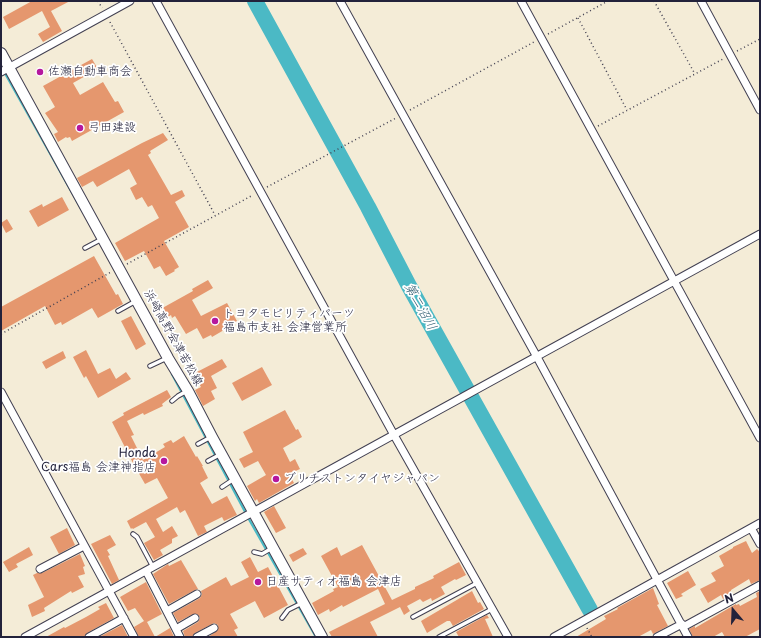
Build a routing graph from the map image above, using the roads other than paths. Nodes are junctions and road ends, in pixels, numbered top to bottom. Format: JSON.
{"nodes":[{"id":1,"x":130,"y":1,"type":"edge"},
{"id":2,"x":156,"y":1,"type":"edge"},
{"id":3,"x":340,"y":1,"type":"edge"},
{"id":4,"x":521,"y":1,"type":"edge"},
{"id":5,"x":700,"y":1,"type":"edge"},
{"id":6,"x":1,"y":52,"type":"edge"},
{"id":7,"x":5,"y":70,"type":"edge"},
{"id":8,"x":760,"y":110,"type":"edge"},
{"id":9,"x":760,"y":234,"type":"edge"},
{"id":10,"x":103,"y":238,"type":"junction"},
{"id":11,"x":85,"y":248,"type":"dead end"},
{"id":12,"x":674,"y":281,"type":"junction"},
{"id":13,"x":137,"y":300,"type":"junction"},
{"id":14,"x":118,"y":311,"type":"dead end"},
{"id":15,"x":537,"y":357,"type":"junction"},
{"id":16,"x":168,"y":358,"type":"junction"},
{"id":17,"x":150,"y":366,"type":"dead end"},
{"id":18,"x":188,"y":391,"type":"junction"},
{"id":19,"x":1,"y":392,"type":"edge"},
{"id":20,"x":172,"y":401,"type":"dead end"},
{"id":21,"x":394,"y":435,"type":"junction"},
{"id":22,"x":760,"y":438,"type":"edge"},
{"id":23,"x":208,"y":439,"type":"junction"},
{"id":24,"x":198,"y":444,"type":"dead end"},
{"id":25,"x":217,"y":456,"type":"junction"},
{"id":26,"x":208,"y":461,"type":"dead end"},
{"id":27,"x":235,"y":479,"type":"junction"},
{"id":28,"x":223,"y":486,"type":"dead end"},
{"id":29,"x":252,"y":513,"type":"junction"},
{"id":30,"x":760,"y":524,"type":"edge"},
{"id":31,"x":751,"y":528,"type":"junction"},
{"id":32,"x":133,"y":534,"type":"dead end"},
{"id":33,"x":760,"y":544,"type":"edge"},
{"id":34,"x":84,"y":546,"type":"junction"},
{"id":35,"x":273,"y":547,"type":"junction"},
{"id":36,"x":254,"y":552,"type":"dead end"},
{"id":37,"x":154,"y":567,"type":"junction"},
{"id":38,"x":40,"y":569,"type":"dead end"},
{"id":39,"x":146,"y":571,"type":"junction"},
{"id":40,"x":658,"y":580,"type":"junction"},
{"id":41,"x":477,"y":583,"type":"junction"},
{"id":42,"x":760,"y":585,"type":"edge"},
{"id":43,"x":109,"y":591,"type":"junction"},
{"id":44,"x":198,"y":594,"type":"dead end"},
{"id":45,"x":303,"y":602,"type":"junction"},
{"id":46,"x":492,"y":609,"type":"junction"},
{"id":47,"x":166,"y":611,"type":"junction"},
{"id":48,"x":413,"y":617,"type":"dead end"},
{"id":49,"x":124,"y":618,"type":"junction"},
{"id":50,"x":195,"y":618,"type":"dead end"},
{"id":51,"x":282,"y":618,"type":"dead end"},
{"id":52,"x":682,"y":626,"type":"junction"},
{"id":53,"x":214,"y":628,"type":"dead end"},
{"id":54,"x":176,"y":629,"type":"junction"},
{"id":55,"x":25,"y":637,"type":"edge"},
{"id":56,"x":89,"y":637,"type":"edge"},
{"id":57,"x":134,"y":637,"type":"edge"},
{"id":58,"x":180,"y":637,"type":"edge"},
{"id":59,"x":197,"y":637,"type":"edge"},
{"id":60,"x":322,"y":637,"type":"edge"},
{"id":61,"x":439,"y":637,"type":"edge"},
{"id":62,"x":508,"y":637,"type":"edge"},
{"id":63,"x":554,"y":637,"type":"edge"},
{"id":64,"x":658,"y":637,"type":"edge"},
{"id":65,"x":688,"y":637,"type":"edge"}],
"edges":[{"from":1,"to":7,"type":"street"},
{"from":2,"to":21,"type":"street"},
{"from":3,"to":15,"type":"street"},
{"from":4,"to":12,"type":"street"},
{"from":5,"to":8,"type":"street"},
{"from":6,"to":7,"type":"main road","name":"浜崎高野会津若松線"},
{"from":7,"to":10,"type":"main road","name":"浜崎高野会津若松線"},
{"from":9,"to":12,"type":"street"},
{"from":10,"to":11,"type":"lane"},
{"from":10,"to":13,"type":"main road","name":"浜崎高野会津若松線"},
{"from":12,"to":15,"type":"street"},
{"from":12,"to":22,"type":"street"},
{"from":13,"to":14,"type":"lane"},
{"from":13,"to":16,"type":"main road","name":"浜崎高野会津若松線"},
{"from":15,"to":21,"type":"street"},
{"from":15,"to":40,"type":"street"},
{"from":16,"to":17,"type":"lane"},
{"from":16,"to":18,"type":"main road","name":"浜崎高野会津若松線"},
{"from":18,"to":20,"type":"lane"},
{"from":18,"to":23,"type":"main road","name":"浜崎高野会津若松線"},
{"from":19,"to":34,"type":"street"},
{"from":21,"to":29,"type":"street"},
{"from":21,"to":41,"type":"street"},
{"from":23,"to":24,"type":"lane"},
{"from":23,"to":25,"type":"main road","name":"浜崎高野会津若松線"},
{"from":25,"to":26,"type":"lane"},
{"from":25,"to":27,"type":"main road","name":"浜崎高野会津若松線"},
{"from":27,"to":28,"type":"lane"},
{"from":27,"to":29,"type":"main road","name":"浜崎高野会津若松線"},
{"from":29,"to":35,"type":"main road","name":"浜崎高野会津若松線"},
{"from":29,"to":37,"type":"street"},
{"from":30,"to":31,"type":"street"},
{"from":31,"to":33,"type":"street"},
{"from":31,"to":40,"type":"street"},
{"from":32,"to":37,"type":"lane"},
{"from":34,"to":38,"type":"street"},
{"from":34,"to":43,"type":"street"},
{"from":35,"to":36,"type":"lane"},
{"from":35,"to":45,"type":"main road","name":"浜崎高野会津若松線"},
{"from":37,"to":39,"type":"street"},
{"from":39,"to":43,"type":"street"},
{"from":39,"to":47,"type":"street"},
{"from":40,"to":52,"type":"street"},
{"from":40,"to":63,"type":"street"},
{"from":41,"to":46,"type":"street"},
{"from":41,"to":48,"type":"lane"},
{"from":42,"to":52,"type":"street"},
{"from":43,"to":49,"type":"street"},
{"from":43,"to":55,"type":"street"},
{"from":44,"to":47,"type":"street"},
{"from":45,"to":51,"type":"lane"},
{"from":45,"to":60,"type":"main road","name":"浜崎高野会津若松線"},
{"from":46,"to":61,"type":"lane"},
{"from":46,"to":62,"type":"street"},
{"from":47,"to":54,"type":"street"},
{"from":49,"to":56,"type":"street"},
{"from":49,"to":57,"type":"street"},
{"from":50,"to":54,"type":"street"},
{"from":52,"to":64,"type":"street"},
{"from":52,"to":65,"type":"street"},
{"from":53,"to":59,"type":"street"},
{"from":54,"to":58,"type":"street"}]}
